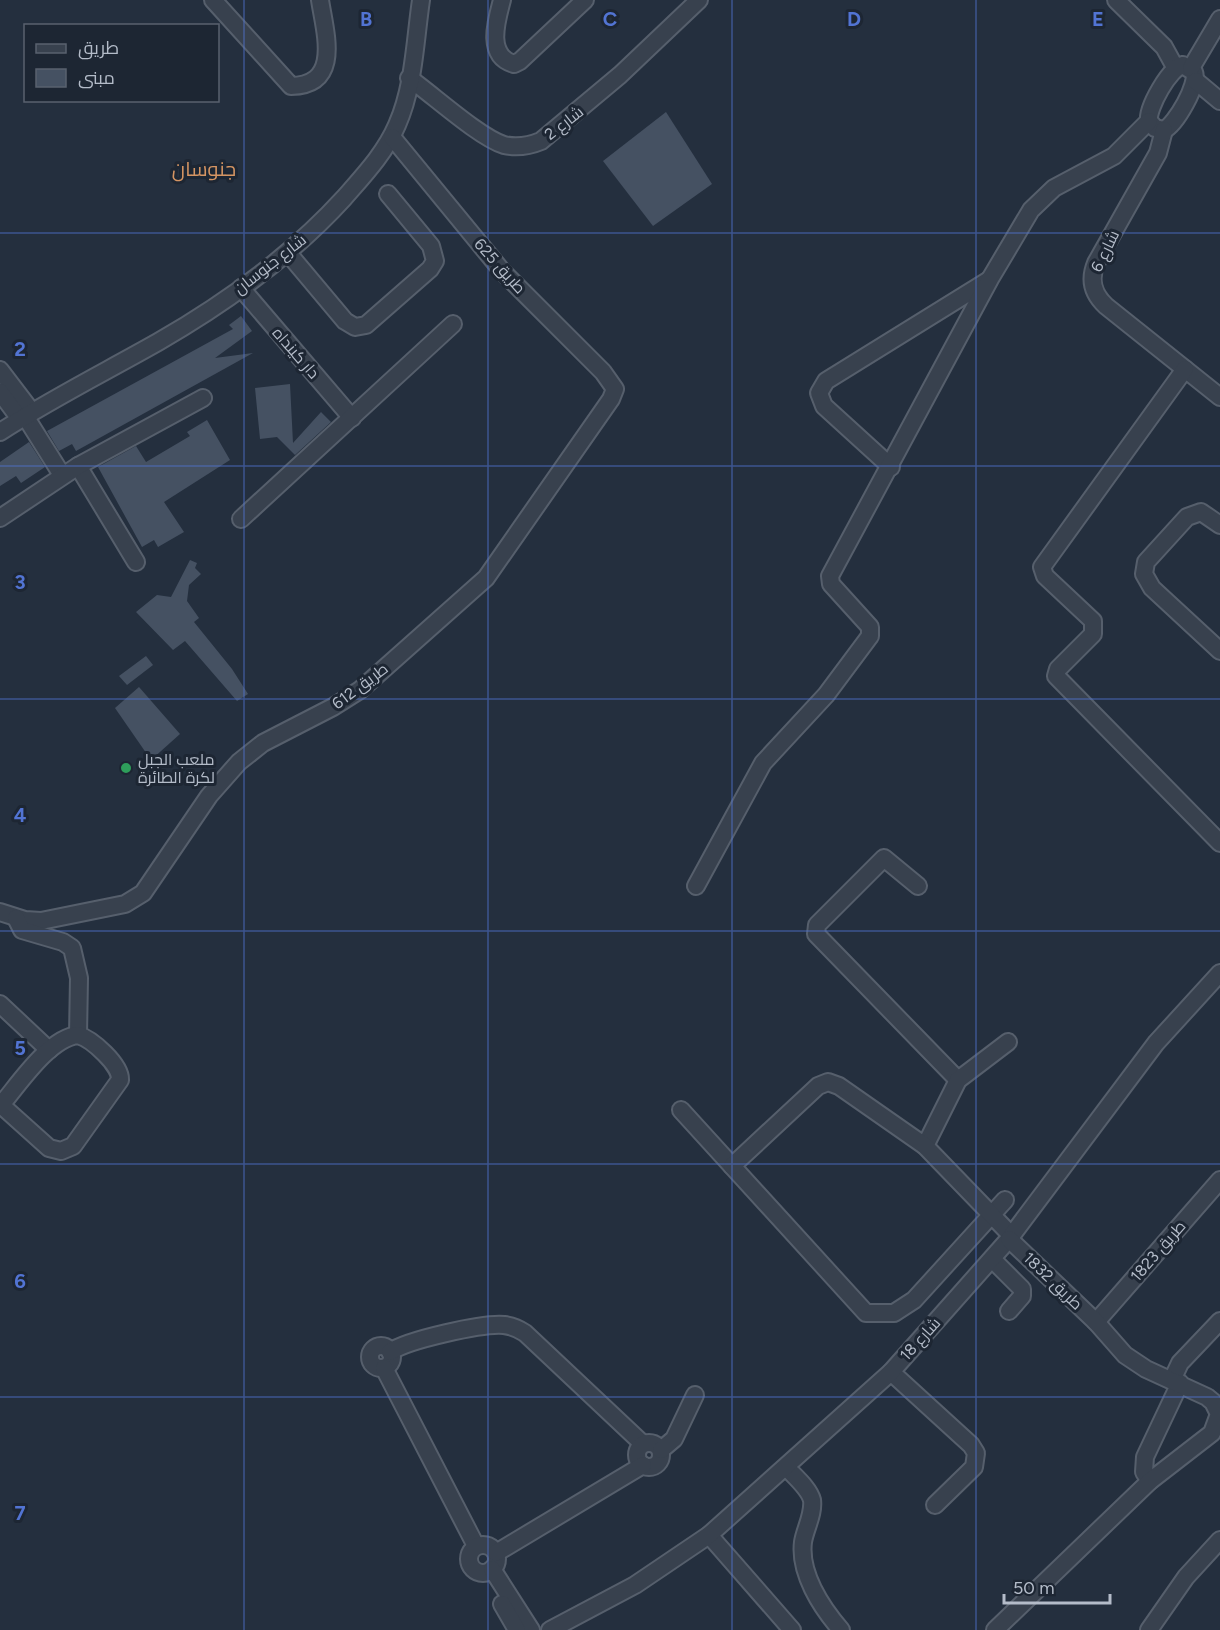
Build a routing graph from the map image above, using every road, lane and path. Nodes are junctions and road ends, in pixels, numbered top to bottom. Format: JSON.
{"nodes":[{"id":1,"x":213,"y":0,"type":"edge"},
{"id":2,"x":320,"y":0,"type":"edge"},
{"id":3,"x":420,"y":0,"type":"edge"},
{"id":4,"x":502,"y":0,"type":"edge"},
{"id":5,"x":585,"y":0,"type":"edge"},
{"id":6,"x":699,"y":0,"type":"edge"},
{"id":7,"x":1116,"y":0,"type":"edge"},
{"id":8,"x":1220,"y":19,"type":"edge"},
{"id":9,"x":1188,"y":72,"type":"junction"},
{"id":10,"x":409,"y":78,"type":"junction"},
{"id":11,"x":1162,"y":89,"type":"junction"},
{"id":12,"x":1220,"y":100,"type":"edge"},
{"id":13,"x":1185,"y":102,"type":"junction"},
{"id":14,"x":1149,"y":121,"type":"junction"},
{"id":15,"x":1164,"y":130,"type":"junction"},
{"id":16,"x":392,"y":137,"type":"junction"},
{"id":17,"x":388,"y":194,"type":"dead end"},
{"id":18,"x":288,"y":253,"type":"junction"},
{"id":19,"x":990,"y":279,"type":"junction"},
{"id":20,"x":241,"y":288,"type":"junction"},
{"id":21,"x":453,"y":324,"type":"dead end"},
{"id":22,"x":1185,"y":369,"type":"junction"},
{"id":23,"x":0,"y":370,"type":"edge"},
{"id":24,"x":615,"y":389,"type":"joint"},
{"id":25,"x":0,"y":393,"type":"edge"},
{"id":26,"x":1220,"y":397,"type":"edge"},
{"id":27,"x":203,"y":398,"type":"dead end"},
{"id":28,"x":26,"y":415,"type":"junction"},
{"id":29,"x":352,"y":418,"type":"junction"},
{"id":30,"x":0,"y":432,"type":"edge"},
{"id":31,"x":78,"y":466,"type":"junction"},
{"id":32,"x":891,"y":467,"type":"junction"},
{"id":33,"x":62,"y":475,"type":"junction"},
{"id":34,"x":0,"y":518,"type":"edge"},
{"id":35,"x":242,"y":519,"type":"dead end"},
{"id":36,"x":1220,"y":525,"type":"edge"},
{"id":37,"x":136,"y":562,"type":"dead end"},
{"id":38,"x":1220,"y":651,"type":"edge"},
{"id":39,"x":1220,"y":843,"type":"edge"},
{"id":40,"x":696,"y":886,"type":"dead end"},
{"id":41,"x":918,"y":886,"type":"dead end"},
{"id":42,"x":8,"y":915,"type":"edge"},
{"id":43,"x":1220,"y":973,"type":"edge"},
{"id":44,"x":0,"y":1004,"type":"edge"},
{"id":45,"x":78,"y":1035,"type":"junction"},
{"id":46,"x":1008,"y":1042,"type":"dead end"},
{"id":47,"x":49,"y":1050,"type":"junction"},
{"id":48,"x":958,"y":1080,"type":"junction"},
{"id":49,"x":1,"y":1105,"type":"edge"},
{"id":50,"x":681,"y":1110,"type":"dead end"},
{"id":51,"x":925,"y":1146,"type":"junction"},
{"id":52,"x":732,"y":1166,"type":"junction"},
{"id":53,"x":1220,"y":1180,"type":"edge"},
{"id":54,"x":1005,"y":1200,"type":"dead end"},
{"id":55,"x":991,"y":1215,"type":"junction"},
{"id":56,"x":1011,"y":1238,"type":"junction"},
{"id":57,"x":992,"y":1259,"type":"junction"},
{"id":58,"x":1009,"y":1311,"type":"dead end"},
{"id":59,"x":1220,"y":1321,"type":"edge"},
{"id":60,"x":1096,"y":1322,"type":"junction"},
{"id":61,"x":891,"y":1372,"type":"junction"},
{"id":62,"x":1176,"y":1382,"type":"junction"},
{"id":63,"x":695,"y":1395,"type":"dead end"},
{"id":64,"x":643,"y":1444,"type":"junction"},
{"id":65,"x":661,"y":1450,"type":"junction"},
{"id":66,"x":643,"y":1465,"type":"junction"},
{"id":67,"x":786,"y":1467,"type":"junction"},
{"id":68,"x":1150,"y":1481,"type":"junction"},
{"id":69,"x":935,"y":1505,"type":"dead end"},
{"id":70,"x":709,"y":1535,"type":"junction"},
{"id":71,"x":1220,"y":1540,"type":"edge"},
{"id":72,"x":476,"y":1546,"type":"junction"},
{"id":73,"x":490,"y":1565,"type":"junction"},
{"id":74,"x":517,"y":1630,"type":"edge"},
{"id":75,"x":531,"y":1630,"type":"edge"},
{"id":76,"x":550,"y":1630,"type":"edge"},
{"id":77,"x":792,"y":1630,"type":"edge"},
{"id":78,"x":841,"y":1630,"type":"edge"},
{"id":79,"x":995,"y":1630,"type":"edge"},
{"id":80,"x":1149,"y":1630,"type":"edge"}],
"edges":[{"from":1,"to":2,"type":"street"},
{"from":3,"to":10,"type":"street","name":"شارع جنوسان"},
{"from":4,"to":5,"type":"street"},
{"from":6,"to":10,"type":"street","name":"شارع 2"},
{"from":7,"to":9,"type":"street"},
{"from":8,"to":9,"type":"street"},
{"from":9,"to":11,"type":"street"},
{"from":9,"to":12,"type":"street"},
{"from":9,"to":13,"type":"street"},
{"from":10,"to":16,"type":"street","name":"شارع جنوسان"},
{"from":11,"to":13,"type":"street"},
{"from":11,"to":14,"type":"street"},
{"from":13,"to":15,"type":"street"},
{"from":14,"to":15,"type":"street"},
{"from":14,"to":19,"type":"street"},
{"from":15,"to":22,"type":"street","name":"شارع 6"},
{"from":16,"to":18,"type":"street","name":"شارع جنوسان"},
{"from":16,"to":24,"type":"street","name":"طريق 625"},
{"from":17,"to":18,"type":"street"},
{"from":18,"to":20,"type":"street","name":"شارع جنوسان"},
{"from":19,"to":32,"type":"street"},
{"from":19,"to":32,"type":"street"},
{"from":20,"to":28,"type":"street","name":"شارع جنوسان"},
{"from":20,"to":29,"type":"street","name":"دار كينداه"},
{"from":21,"to":29,"type":"street"},
{"from":22,"to":26,"type":"street","name":"شارع 6"},
{"from":22,"to":39,"type":"street"},
{"from":23,"to":28,"type":"street"},
{"from":24,"to":42,"type":"street","name":"طريق 612"},
{"from":25,"to":28,"type":"street"},
{"from":27,"to":31,"type":"street"},
{"from":28,"to":30,"type":"street","name":"شارع جنوسان"},
{"from":28,"to":33,"type":"street"},
{"from":29,"to":35,"type":"street"},
{"from":31,"to":33,"type":"street"},
{"from":31,"to":37,"type":"street"},
{"from":32,"to":40,"type":"street"},
{"from":33,"to":34,"type":"street"},
{"from":36,"to":38,"type":"street"},
{"from":41,"to":48,"type":"street"},
{"from":42,"to":45,"type":"street"},
{"from":43,"to":56,"type":"street","name":"شارع 18"},
{"from":44,"to":47,"type":"street"},
{"from":45,"to":47,"type":"street"},
{"from":45,"to":49,"type":"street"},
{"from":46,"to":48,"type":"street"},
{"from":47,"to":49,"type":"street"},
{"from":48,"to":51,"type":"street"},
{"from":50,"to":52,"type":"street"},
{"from":51,"to":52,"type":"street","name":"طريق 1832"},
{"from":51,"to":55,"type":"street","name":"طريق 1832"},
{"from":52,"to":55,"type":"street"},
{"from":53,"to":60,"type":"street","name":"طريق 1823"},
{"from":54,"to":55,"type":"street"},
{"from":55,"to":56,"type":"street","name":"طريق 1832"},
{"from":56,"to":57,"type":"street","name":"شارع 18"},
{"from":56,"to":60,"type":"street","name":"طريق 1832"},
{"from":57,"to":58,"type":"street"},
{"from":57,"to":61,"type":"street","name":"شارع 18"},
{"from":59,"to":62,"type":"street"},
{"from":60,"to":62,"type":"street","name":"طريق 1832"},
{"from":61,"to":67,"type":"street","name":"شارع 18"},
{"from":61,"to":69,"type":"street"},
{"from":62,"to":68,"type":"street"},
{"from":62,"to":68,"type":"street","name":"طريق 1832"},
{"from":63,"to":65,"type":"street"},
{"from":64,"to":65,"type":"street"},
{"from":64,"to":66,"type":"street"},
{"from":64,"to":72,"type":"street"},
{"from":65,"to":66,"type":"street"},
{"from":66,"to":73,"type":"street"},
{"from":67,"to":70,"type":"street","name":"شارع 18"},
{"from":67,"to":78,"type":"street"},
{"from":68,"to":79,"type":"street","name":"طريق 1832"},
{"from":70,"to":76,"type":"street","name":"شارع 18"},
{"from":70,"to":77,"type":"street"},
{"from":71,"to":80,"type":"street"},
{"from":72,"to":73,"type":"street"},
{"from":72,"to":73,"type":"street"},
{"from":73,"to":74,"type":"street"},
{"from":73,"to":75,"type":"street"}]}
